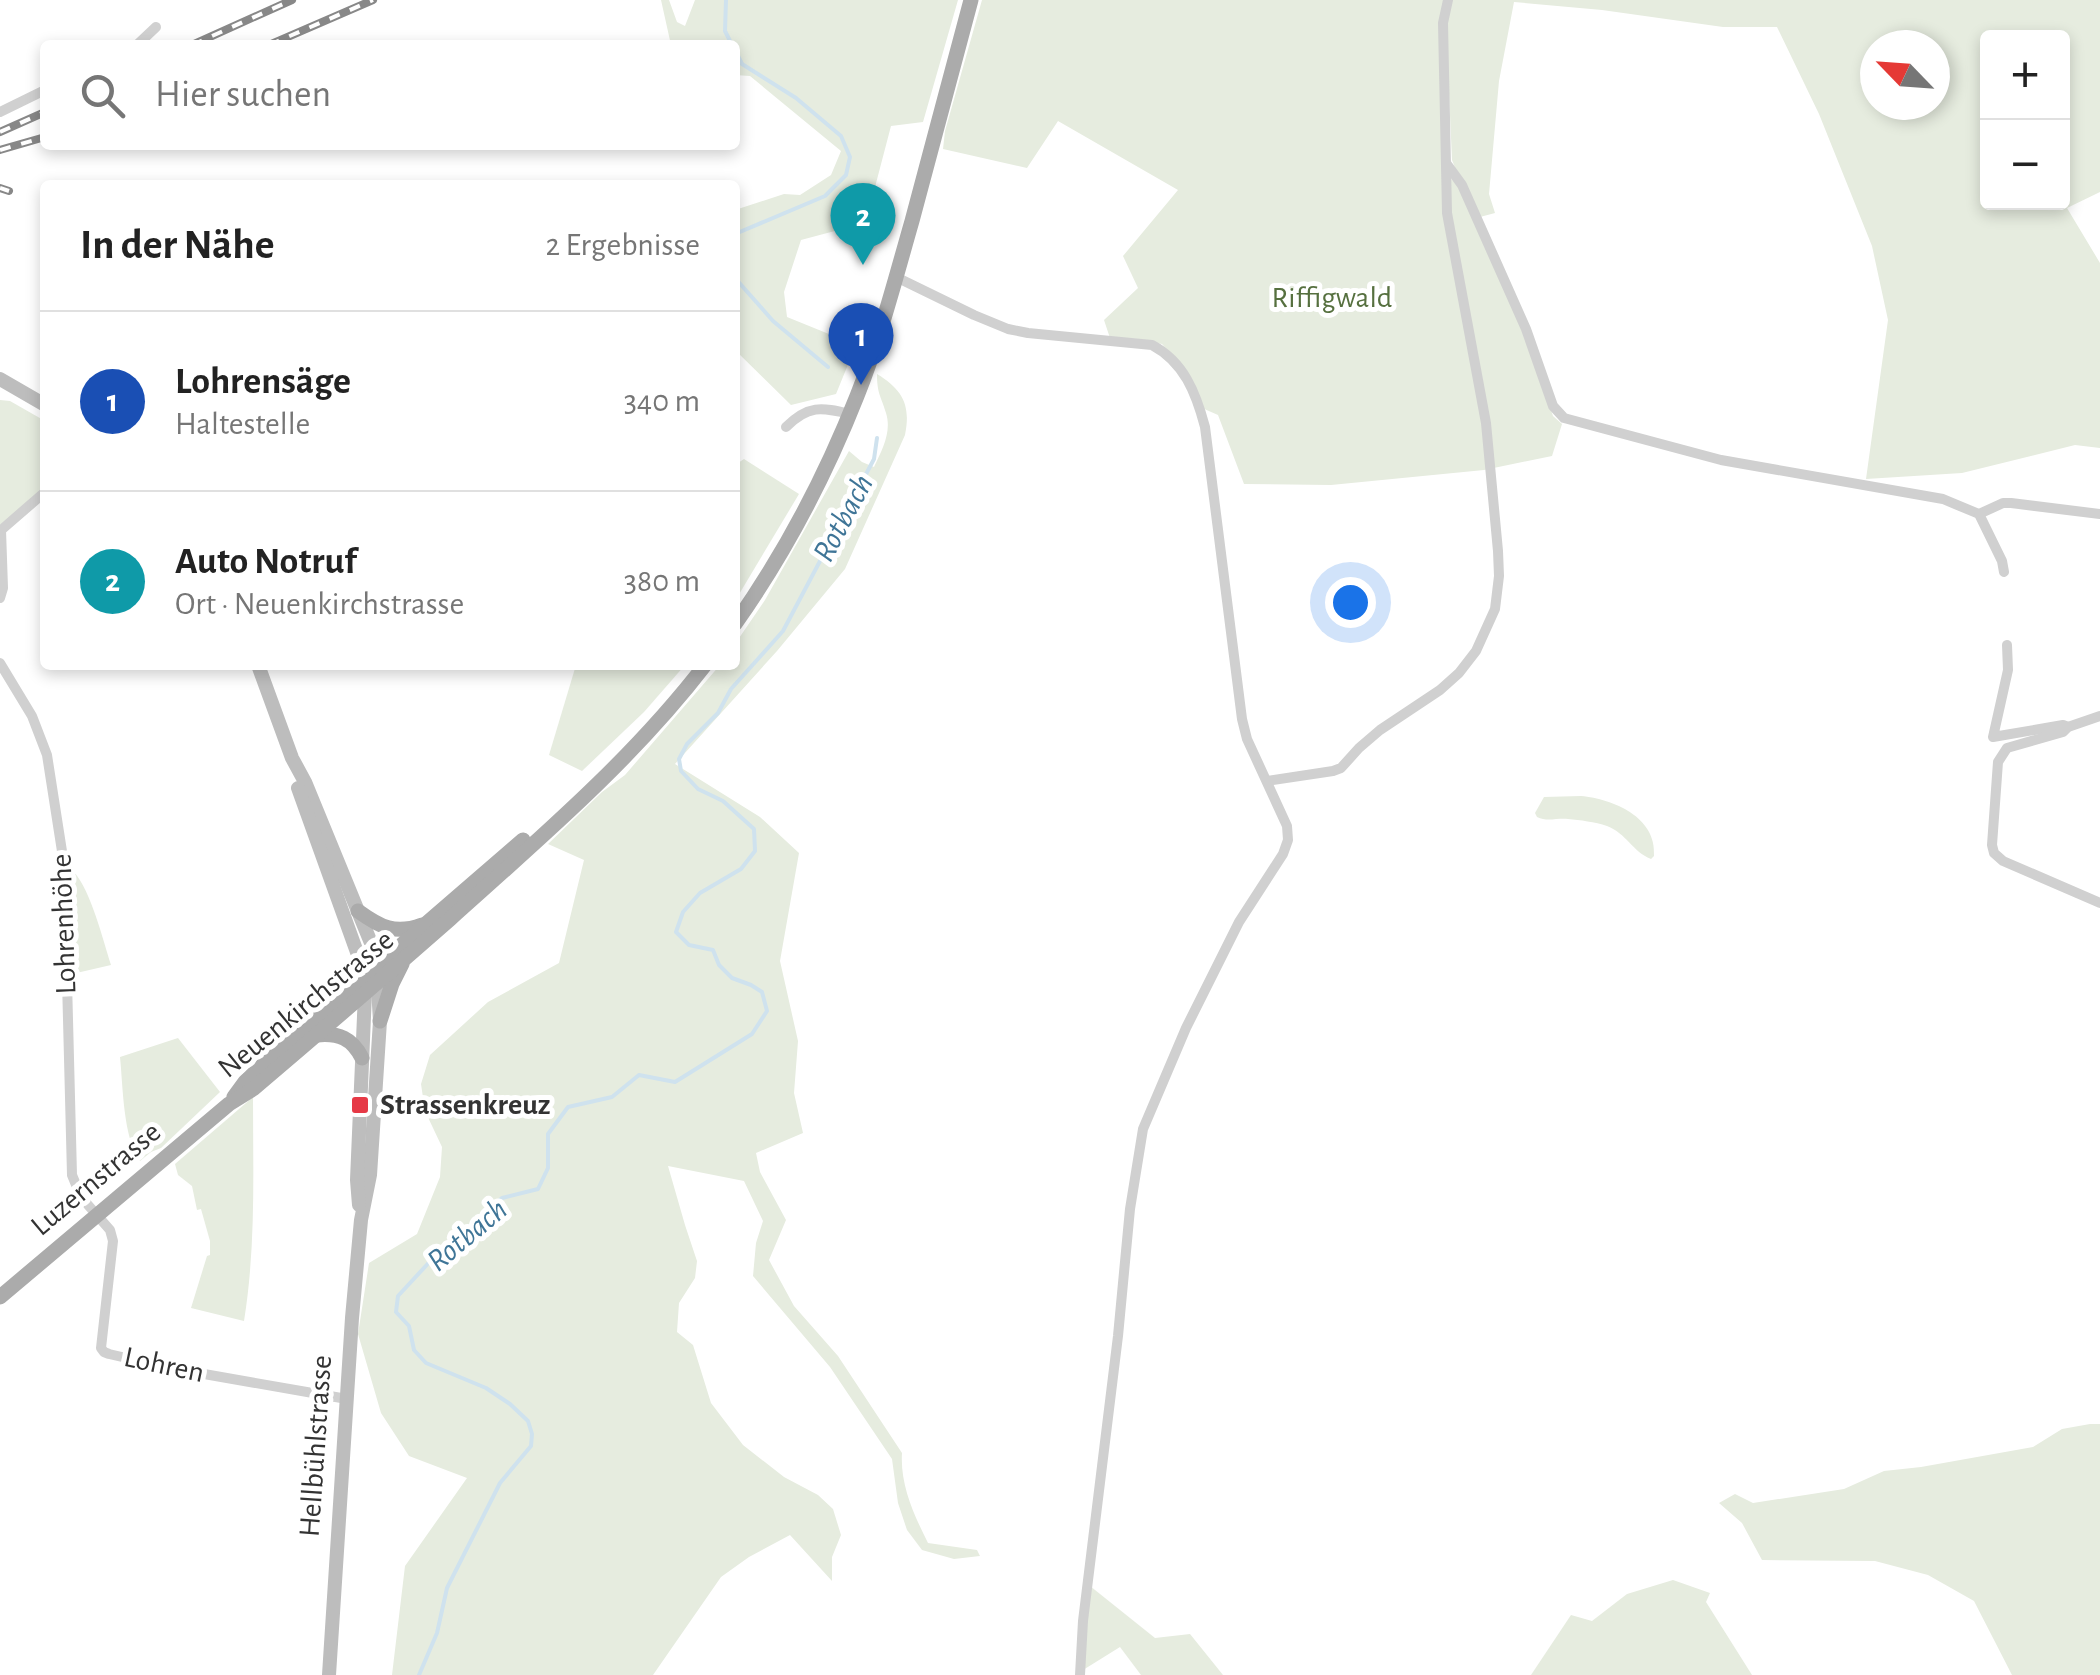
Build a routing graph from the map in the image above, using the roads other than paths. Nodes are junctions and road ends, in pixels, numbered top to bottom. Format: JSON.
{"nodes":[{"id":1,"x":972,"y":0,"type":"edge"},
{"id":2,"x":1448,"y":0,"type":"edge"},
{"id":3,"x":156,"y":27,"type":"dead end"},
{"id":4,"x":142,"y":40,"type":"edge"},
{"id":5,"x":40,"y":92,"type":"edge"},
{"id":6,"x":0,"y":112,"type":"edge"},
{"id":7,"x":1446,"y":162,"type":"junction"},
{"id":8,"x":896,"y":277,"type":"junction"},
{"id":9,"x":0,"y":379,"type":"edge"},
{"id":10,"x":40,"y":402,"type":"edge"},
{"id":11,"x":850,"y":414,"type":"junction"},
{"id":12,"x":786,"y":428,"type":"dead end"},
{"id":13,"x":40,"y":496,"type":"edge"},
{"id":14,"x":1979,"y":514,"type":"junction"},
{"id":15,"x":2100,"y":514,"type":"edge"},
{"id":16,"x":1,"y":530,"type":"edge"},
{"id":17,"x":2004,"y":572,"type":"dead end"},
{"id":18,"x":0,"y":598,"type":"edge"},
{"id":19,"x":740,"y":616,"type":"edge"},
{"id":20,"x":2007,"y":645,"type":"dead end"},
{"id":21,"x":0,"y":663,"type":"edge"},
{"id":22,"x":260,"y":670,"type":"edge"},
{"id":23,"x":701,"y":670,"type":"edge"},
{"id":24,"x":2100,"y":716,"type":"edge"},
{"id":25,"x":2068,"y":727,"type":"junction"},
{"id":26,"x":292,"y":758,"type":"junction"},
{"id":27,"x":597,"y":782,"type":"junction"},
{"id":28,"x":1267,"y":782,"type":"junction"},
{"id":29,"x":2100,"y":903,"type":"edge"},
{"id":30,"x":358,"y":911,"type":"junction"},
{"id":31,"x":425,"y":923,"type":"junction"},
{"id":32,"x":404,"y":960,"type":"junction"},
{"id":33,"x":371,"y":979,"type":"junction"},
{"id":34,"x":380,"y":1021,"type":"junction"},
{"id":35,"x":317,"y":1035,"type":"junction"},
{"id":36,"x":362,"y":1058,"type":"junction"},
{"id":37,"x":228,"y":1104,"type":"junction"},
{"id":38,"x":361,"y":1220,"type":"junction"},
{"id":39,"x":110,"y":1230,"type":"joint"},
{"id":40,"x":0,"y":1296,"type":"edge"},
{"id":41,"x":346,"y":1398,"type":"junction"},
{"id":42,"x":328,"y":1675,"type":"edge"},
{"id":43,"x":1080,"y":1675,"type":"edge"}],
"edges":[{"from":1,"to":8,"type":"main road"},
{"from":2,"to":7,"type":"street"},
{"from":3,"to":4,"type":"street"},
{"from":5,"to":6,"type":"street"},
{"from":7,"to":14,"type":"street"},
{"from":7,"to":28,"type":"street"},
{"from":8,"to":11,"type":"main road"},
{"from":8,"to":28,"type":"street"},
{"from":9,"to":10,"type":"main road"},
{"from":11,"to":12,"type":"street"},
{"from":11,"to":19,"type":"main road"},
{"from":13,"to":16,"type":"street"},
{"from":14,"to":15,"type":"street"},
{"from":14,"to":17,"type":"street"},
{"from":16,"to":18,"type":"street"},
{"from":20,"to":25,"type":"street"},
{"from":21,"to":39,"type":"street","name":"Lohrenhöhe"},
{"from":22,"to":26,"type":"main road"},
{"from":23,"to":27,"type":"main road","name":"Neuenkirchstrasse"},
{"from":24,"to":25,"type":"street"},
{"from":25,"to":29,"type":"street"},
{"from":26,"to":30,"type":"main road"},
{"from":26,"to":33,"type":"main road"},
{"from":27,"to":31,"type":"main road","name":"Neuenkirchstrasse"},
{"from":27,"to":32,"type":"main road","name":"Neuenkirchstrasse"},
{"from":28,"to":43,"type":"street"},
{"from":30,"to":31,"type":"main road"},
{"from":30,"to":33,"type":"main road"},
{"from":31,"to":33,"type":"main road","name":"Neuenkirchstrasse"},
{"from":32,"to":33,"type":"main road","name":"Neuenkirchstrasse"},
{"from":32,"to":34,"type":"main road"},
{"from":33,"to":34,"type":"main road","name":"Hellbühlstrasse"},
{"from":33,"to":35,"type":"main road","name":"Neuenkirchstrasse"},
{"from":33,"to":36,"type":"main road","name":"Hellbühlstrasse"},
{"from":33,"to":37,"type":"main road","name":"Neuenkirchstrasse"},
{"from":34,"to":38,"type":"main road","name":"Hellbühlstrasse"},
{"from":35,"to":36,"type":"main road"},
{"from":35,"to":37,"type":"main road","name":"Neuenkirchstrasse"},
{"from":36,"to":38,"type":"main road","name":"Hellbühlstrasse"},
{"from":37,"to":40,"type":"main road","name":"Luzernstrasse"},
{"from":38,"to":41,"type":"main road","name":"Hellbühlstrasse"},
{"from":39,"to":41,"type":"street","name":"Lohren"},
{"from":41,"to":42,"type":"main road","name":"Hellbühlstrasse"}]}
